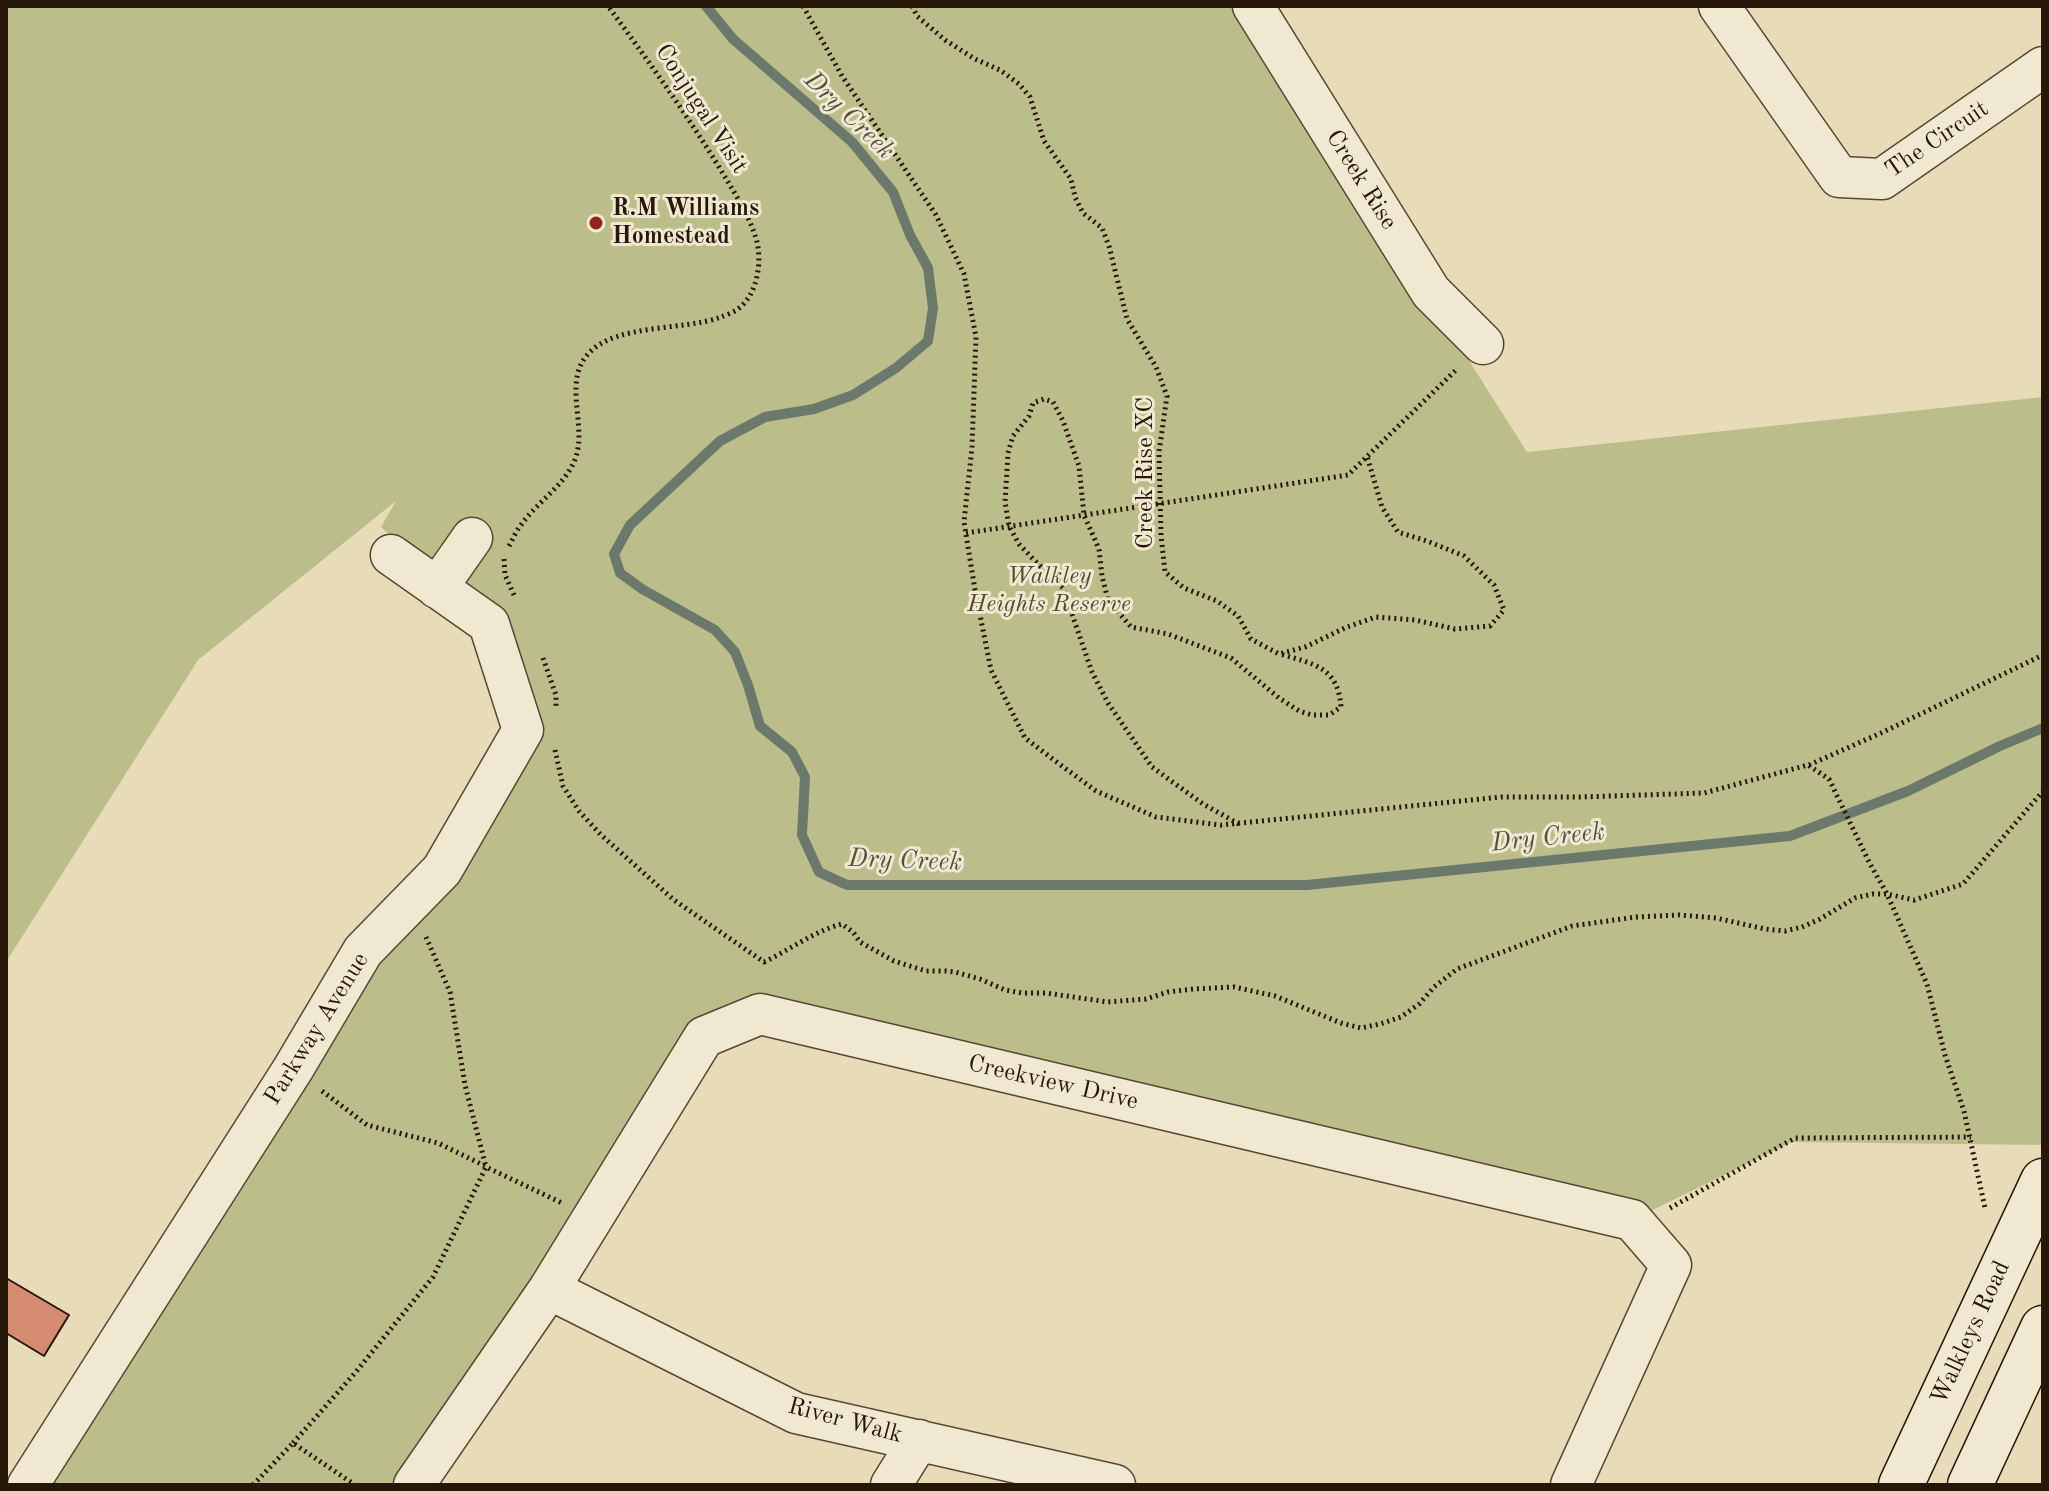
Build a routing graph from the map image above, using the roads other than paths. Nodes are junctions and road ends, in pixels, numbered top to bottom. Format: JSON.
{"nodes":[{"id":1,"x":1253,"y":6,"type":"edge"},
{"id":2,"x":1719,"y":6,"type":"edge"},
{"id":3,"x":2043,"y":67,"type":"edge"},
{"id":4,"x":1483,"y":344,"type":"road end"},
{"id":5,"x":472,"y":538,"type":"dead end"},
{"id":6,"x":391,"y":555,"type":"dead end"},
{"id":7,"x":437,"y":588,"type":"junction"},
{"id":8,"x":2043,"y":1181,"type":"edge"},
{"id":9,"x":549,"y":1289,"type":"junction"},
{"id":10,"x":2043,"y":1328,"type":"edge"},
{"id":11,"x":919,"y":1440,"type":"junction"},
{"id":12,"x":28,"y":1485,"type":"edge"},
{"id":13,"x":414,"y":1485,"type":"edge"},
{"id":14,"x":891,"y":1485,"type":"edge"},
{"id":15,"x":1115,"y":1485,"type":"edge"},
{"id":16,"x":1571,"y":1485,"type":"edge"},
{"id":17,"x":1901,"y":1485,"type":"edge"},
{"id":18,"x":1970,"y":1485,"type":"edge"}],
"edges":[{"from":1,"to":4,"type":"street","name":"Creek Rise"},
{"from":2,"to":3,"type":"street","name":"The Circuit"},
{"from":5,"to":7,"type":"street"},
{"from":6,"to":7,"type":"street","name":"Parkway Avenue"},
{"from":7,"to":12,"type":"street","name":"Parkway Avenue"},
{"from":8,"to":17,"type":"main road","name":"Walkleys Road"},
{"from":9,"to":11,"type":"street","name":"River Walk"},
{"from":9,"to":13,"type":"street","name":"Creekview Drive"},
{"from":9,"to":16,"type":"street","name":"Creekview Drive"},
{"from":10,"to":18,"type":"main road"},
{"from":11,"to":14,"type":"street"},
{"from":11,"to":15,"type":"street","name":"River Walk"}]}
